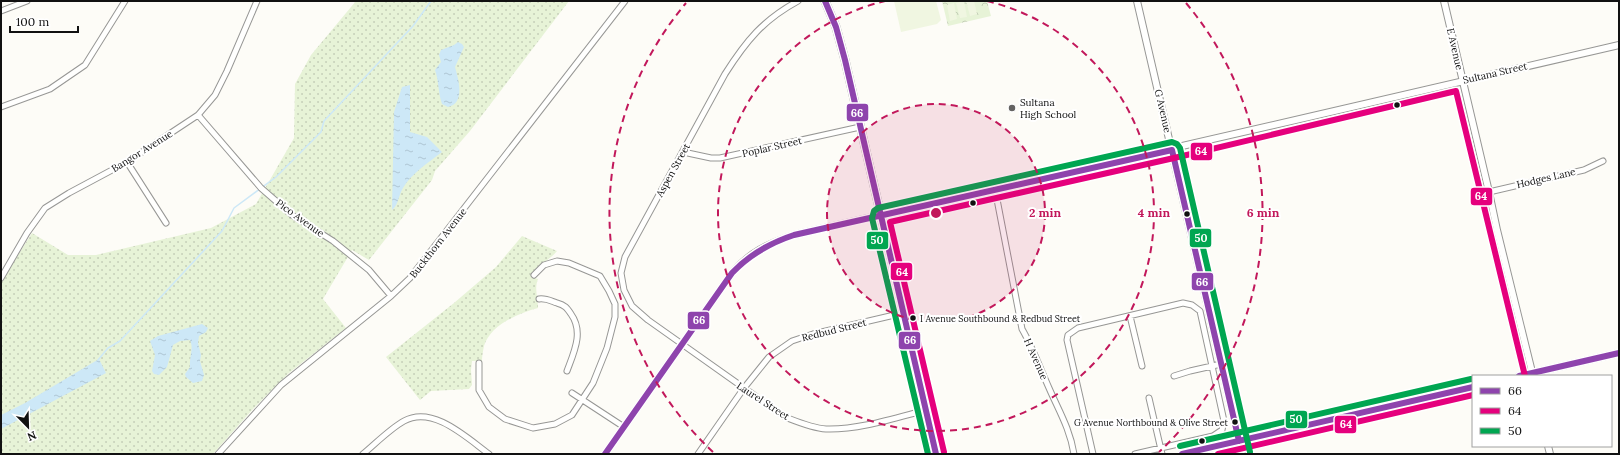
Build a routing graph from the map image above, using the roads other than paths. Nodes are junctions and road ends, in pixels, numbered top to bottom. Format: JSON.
{"nodes":[{"id":1,"x":27,"y":1,"type":"edge"},
{"id":2,"x":125,"y":1,"type":"edge"},
{"id":3,"x":256,"y":1,"type":"edge"},
{"id":4,"x":625,"y":1,"type":"edge"},
{"id":5,"x":798,"y":1,"type":"edge"},
{"id":6,"x":826,"y":1,"type":"edge"},
{"id":7,"x":1138,"y":1,"type":"edge"},
{"id":8,"x":1444,"y":1,"type":"edge"},
{"id":9,"x":1,"y":12,"type":"edge"},
{"id":10,"x":1619,"y":46,"type":"edge"},
{"id":11,"x":1462,"y":81,"type":"junction"},
{"id":12,"x":1,"y":107,"type":"edge"},
{"id":13,"x":198,"y":115,"type":"junction"},
{"id":14,"x":860,"y":127,"type":"junction"},
{"id":15,"x":1172,"y":150,"type":"junction"},
{"id":16,"x":683,"y":152,"type":"junction"},
{"id":17,"x":1603,"y":161,"type":"dead end"},
{"id":18,"x":127,"y":162,"type":"junction"},
{"id":19,"x":995,"y":189,"type":"junction"},
{"id":20,"x":1489,"y":192,"type":"junction"},
{"id":21,"x":880,"y":216,"type":"junction"},
{"id":22,"x":166,"y":223,"type":"dead end"},
{"id":23,"x":534,"y":275,"type":"dead end"},
{"id":24,"x":1,"y":277,"type":"edge"},
{"id":25,"x":391,"y":296,"type":"junction"},
{"id":26,"x":539,"y":299,"type":"dead end"},
{"id":27,"x":903,"y":313,"type":"junction"},
{"id":28,"x":1130,"y":316,"type":"junction"},
{"id":29,"x":681,"y":345,"type":"junction"},
{"id":30,"x":1619,"y":353,"type":"edge"},
{"id":31,"x":479,"y":363,"type":"dead end"},
{"id":32,"x":1221,"y":364,"type":"junction"},
{"id":33,"x":1142,"y":366,"type":"dead end"},
{"id":34,"x":1212,"y":366,"type":"junction"},
{"id":35,"x":567,"y":371,"type":"dead end"},
{"id":36,"x":1532,"y":375,"type":"edge"},
{"id":37,"x":1174,"y":376,"type":"dead end"},
{"id":38,"x":1472,"y":387,"type":"edge"},
{"id":39,"x":744,"y":388,"type":"junction"},
{"id":40,"x":572,"y":393,"type":"dead end"},
{"id":41,"x":1149,"y":398,"type":"dead end"},
{"id":42,"x":582,"y":400,"type":"junction"},
{"id":43,"x":926,"y":410,"type":"junction"},
{"id":44,"x":624,"y":427,"type":"junction"},
{"id":45,"x":1240,"y":441,"type":"junction"},
{"id":46,"x":1160,"y":448,"type":"junction"},
{"id":47,"x":218,"y":454,"type":"edge"},
{"id":48,"x":364,"y":454,"type":"edge"},
{"id":49,"x":489,"y":454,"type":"edge"},
{"id":50,"x":604,"y":454,"type":"edge"},
{"id":51,"x":698,"y":454,"type":"edge"},
{"id":52,"x":936,"y":454,"type":"edge"},
{"id":53,"x":1074,"y":454,"type":"edge"},
{"id":54,"x":1093,"y":454,"type":"edge"},
{"id":55,"x":1135,"y":454,"type":"edge"},
{"id":56,"x":1162,"y":454,"type":"edge"},
{"id":57,"x":1182,"y":454,"type":"edge"},
{"id":58,"x":1242,"y":454,"type":"edge"}],
"edges":[{"from":1,"to":9,"type":"street"},
{"from":2,"to":12,"type":"street"},
{"from":3,"to":13,"type":"street","name":"Bangor Avenue"},
{"from":4,"to":25,"type":"street","name":"Buckthorn Avenue"},
{"from":5,"to":16,"type":"street","name":"Aspen Street"},
{"from":6,"to":14,"type":"main road"},
{"from":7,"to":15,"type":"street","name":"G Avenue"},
{"from":8,"to":11,"type":"street","name":"E Avenue"},
{"from":10,"to":11,"type":"street","name":"Sultana Street"},
{"from":11,"to":15,"type":"street","name":"Sultana Street"},
{"from":11,"to":20,"type":"street","name":"E Avenue"},
{"from":13,"to":18,"type":"street","name":"Bangor Avenue"},
{"from":13,"to":25,"type":"street","name":"Pico Avenue"},
{"from":14,"to":16,"type":"street","name":"Poplar Street"},
{"from":14,"to":21,"type":"main road"},
{"from":15,"to":19,"type":"street","name":"Sultana Street"},
{"from":15,"to":32,"type":"street","name":"G Avenue"},
{"from":16,"to":29,"type":"street","name":"Aspen Street"},
{"from":17,"to":20,"type":"street","name":"Hodges Lane"},
{"from":18,"to":22,"type":"street"},
{"from":18,"to":24,"type":"street","name":"Bangor Avenue"},
{"from":19,"to":21,"type":"street","name":"Sultana Street"},
{"from":19,"to":53,"type":"street","name":"H Avenue"},
{"from":20,"to":36,"type":"street","name":"E Avenue"},
{"from":21,"to":27,"type":"main road"},
{"from":21,"to":29,"type":"street","name":"Sultana Street"},
{"from":23,"to":42,"type":"street"},
{"from":25,"to":47,"type":"street","name":"Buckthorn Avenue"},
{"from":26,"to":35,"type":"street"},
{"from":27,"to":39,"type":"street","name":"Redbud Street"},
{"from":27,"to":43,"type":"main road"},
{"from":28,"to":33,"type":"street"},
{"from":28,"to":34,"type":"street"},
{"from":28,"to":54,"type":"street"},
{"from":29,"to":39,"type":"street","name":"Laurel Street"},
{"from":29,"to":44,"type":"street","name":"Sultana Street"},
{"from":30,"to":36,"type":"street"},
{"from":31,"to":42,"type":"street"},
{"from":32,"to":34,"type":"street"},
{"from":32,"to":45,"type":"street","name":"G Avenue"},
{"from":34,"to":37,"type":"street"},
{"from":34,"to":46,"type":"street"},
{"from":38,"to":45,"type":"street"},
{"from":39,"to":43,"type":"street","name":"Laurel Street"},
{"from":39,"to":51,"type":"street","name":"Redbud Street"},
{"from":40,"to":42,"type":"street"},
{"from":41,"to":46,"type":"street"},
{"from":42,"to":44,"type":"street"},
{"from":43,"to":52,"type":"main road"},
{"from":44,"to":50,"type":"street","name":"Sultana Street"},
{"from":45,"to":57,"type":"street"},
{"from":45,"to":58,"type":"street","name":"G Avenue"},
{"from":46,"to":55,"type":"street"},
{"from":46,"to":56,"type":"street"},
{"from":48,"to":49,"type":"street"}]}
